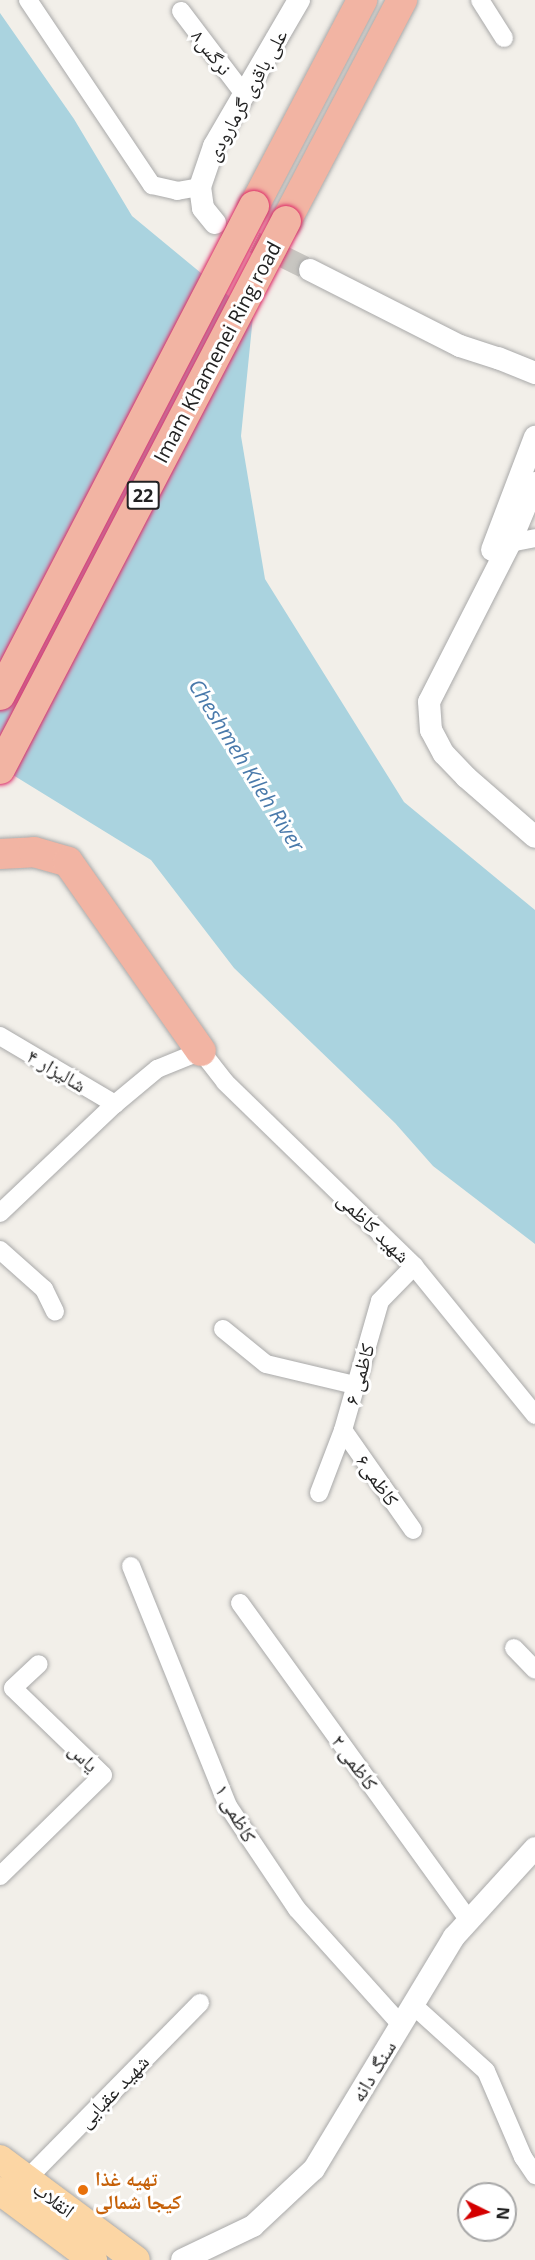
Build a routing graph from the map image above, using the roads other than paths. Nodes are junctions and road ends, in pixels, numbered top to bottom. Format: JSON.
{"nodes":[{"id":1,"x":28,"y":0,"type":"edge"},
{"id":2,"x":299,"y":0,"type":"edge"},
{"id":3,"x":362,"y":0,"type":"edge"},
{"id":4,"x":402,"y":0,"type":"edge"},
{"id":5,"x":480,"y":0,"type":"edge"},
{"id":6,"x":181,"y":11,"type":"dead end"},
{"id":7,"x":504,"y":38,"type":"dead end"},
{"id":8,"x":244,"y":93,"type":"junction"},
{"id":9,"x":200,"y":187,"type":"junction"},
{"id":10,"x":215,"y":223,"type":"tunnel mouth"},
{"id":11,"x":310,"y":270,"type":"tunnel mouth"},
{"id":12,"x":535,"y":356,"type":"edge"},
{"id":13,"x":498,"y":357,"type":"junction"},
{"id":14,"x":535,"y":374,"type":"edge"},
{"id":15,"x":535,"y":437,"type":"edge"},
{"id":16,"x":535,"y":483,"type":"edge"},
{"id":17,"x":535,"y":538,"type":"edge"},
{"id":18,"x":510,"y":543,"type":"junction"},
{"id":19,"x":477,"y":603,"type":"junction"},
{"id":20,"x":0,"y":695,"type":"edge"},
{"id":21,"x":0,"y":769,"type":"edge"},
{"id":22,"x":535,"y":837,"type":"edge"},
{"id":23,"x":0,"y":854,"type":"edge"},
{"id":24,"x":0,"y":1036,"type":"edge"},
{"id":25,"x":201,"y":1051,"type":"junction"},
{"id":26,"x":115,"y":1104,"type":"junction"},
{"id":27,"x":0,"y":1213,"type":"edge"},
{"id":28,"x":0,"y":1250,"type":"edge"},
{"id":29,"x":414,"y":1266,"type":"junction"},
{"id":30,"x":56,"y":1312,"type":"dead end"},
{"id":31,"x":223,"y":1329,"type":"dead end"},
{"id":32,"x":356,"y":1385,"type":"junction"},
{"id":33,"x":535,"y":1415,"type":"edge"},
{"id":34,"x":343,"y":1430,"type":"junction"},
{"id":35,"x":319,"y":1493,"type":"dead end"},
{"id":36,"x":413,"y":1530,"type":"dead end"},
{"id":37,"x":131,"y":1566,"type":"dead end"},
{"id":38,"x":240,"y":1603,"type":"dead end"},
{"id":39,"x":514,"y":1648,"type":"dead end"},
{"id":40,"x":39,"y":1664,"type":"dead end"},
{"id":41,"x":535,"y":1670,"type":"edge"},
{"id":42,"x":535,"y":1848,"type":"edge"},
{"id":43,"x":0,"y":1876,"type":"edge"},
{"id":44,"x":469,"y":1920,"type":"junction"},
{"id":45,"x":200,"y":2003,"type":"dead end"},
{"id":46,"x":413,"y":2005,"type":"junction"},
{"id":47,"x":401,"y":2025,"type":"junction"},
{"id":48,"x":0,"y":2159,"type":"edge"},
{"id":49,"x":535,"y":2175,"type":"edge"},
{"id":50,"x":27,"y":2179,"type":"junction"},
{"id":51,"x":0,"y":2191,"type":"edge"},
{"id":52,"x":93,"y":2260,"type":"edge"},
{"id":53,"x":136,"y":2260,"type":"edge"},
{"id":54,"x":182,"y":2260,"type":"edge"}],
"edges":[{"from":1,"to":9,"type":"street"},
{"from":2,"to":8,"type":"street","name":"علی باقری گرمارودی"},
{"from":3,"to":20,"type":"highway","name":"Imam Khamenei Ring road","number":"22","bridge":true},
{"from":4,"to":21,"type":"highway","name":"Imam Khamenei Ring road","number":"22","bridge":true},
{"from":5,"to":7,"type":"street"},
{"from":6,"to":8,"type":"street","name":"نرگس۸"},
{"from":8,"to":9,"type":"street","name":"علی باقری گرمارودی"},
{"from":9,"to":10,"type":"street","name":"علی باقری گرمارودی"},
{"from":11,"to":13,"type":"street"},
{"from":12,"to":13,"type":"street"},
{"from":13,"to":14,"type":"street"},
{"from":15,"to":19,"type":"street"},
{"from":16,"to":18,"type":"street"},
{"from":17,"to":18,"type":"street"},
{"from":18,"to":19,"type":"street"},
{"from":19,"to":22,"type":"street"},
{"from":23,"to":25,"type":"highway"},
{"from":24,"to":26,"type":"street","name":"شالیزار ۴"},
{"from":25,"to":26,"type":"street"},
{"from":25,"to":29,"type":"street","name":"شهید کاظمی"},
{"from":26,"to":27,"type":"street"},
{"from":28,"to":30,"type":"street"},
{"from":29,"to":32,"type":"street","name":"کاظمی ۶"},
{"from":29,"to":33,"type":"street","name":"شهید کاظمی"},
{"from":31,"to":32,"type":"street"},
{"from":32,"to":34,"type":"street","name":"کاظمی ۶"},
{"from":34,"to":35,"type":"street","name":"کاظمی ۶"},
{"from":34,"to":36,"type":"street","name":"کاظمی۶"},
{"from":37,"to":47,"type":"street","name":"کاظمی ۱"},
{"from":38,"to":44,"type":"street","name":"کاظمی ۲"},
{"from":39,"to":41,"type":"street"},
{"from":40,"to":43,"type":"street","name":"یاس"},
{"from":42,"to":44,"type":"street","name":"سنگ دانه"},
{"from":44,"to":46,"type":"street","name":"سنگ دانه"},
{"from":45,"to":50,"type":"street","name":"شهید عقبایی"},
{"from":46,"to":47,"type":"street","name":"سنگ دانه"},
{"from":46,"to":49,"type":"street"},
{"from":47,"to":54,"type":"street","name":"سنگ دانه"},
{"from":48,"to":50,"type":"main road","name":"انقلاب"},
{"from":50,"to":53,"type":"main road","name":"انقلاب"},
{"from":51,"to":52,"type":"main road","name":"انقلاب"}]}
